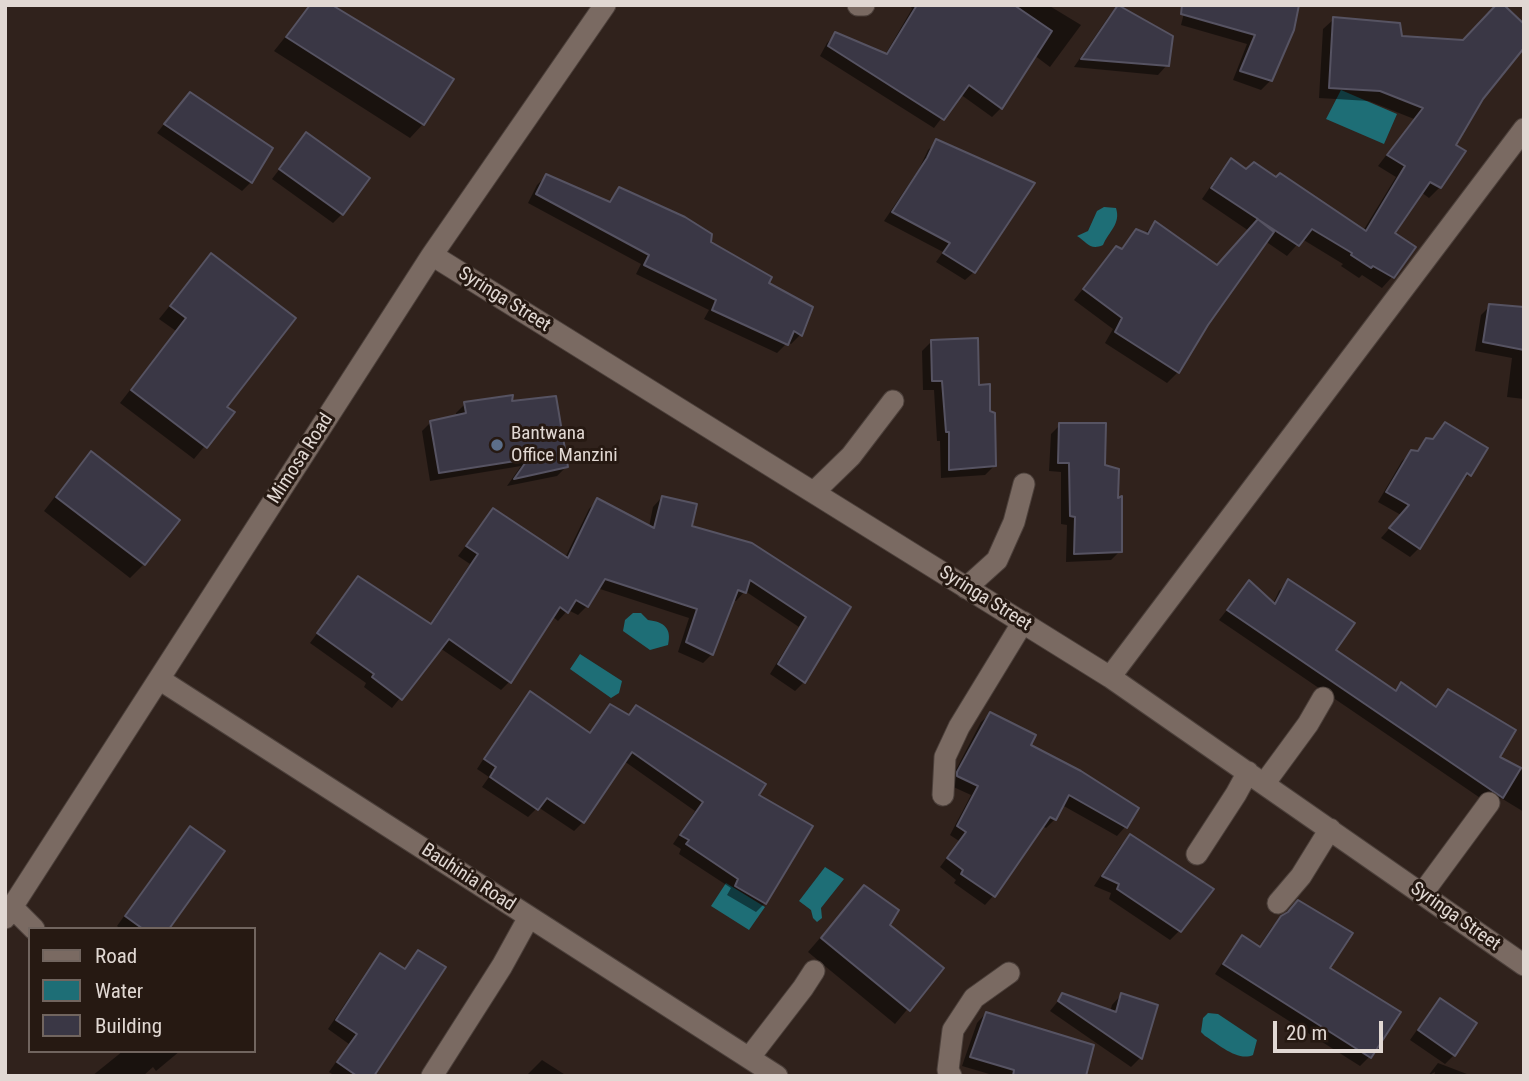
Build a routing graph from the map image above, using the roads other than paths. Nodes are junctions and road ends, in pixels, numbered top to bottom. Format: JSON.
{"nodes":[{"id":1,"x":605,"y":5,"type":"edge"},
{"id":2,"x":858,"y":5,"type":"edge"},
{"id":3,"x":864,"y":5,"type":"edge"},
{"id":4,"x":1524,"y":129,"type":"edge"},
{"id":5,"x":432,"y":255,"type":"junction"},
{"id":6,"x":893,"y":401,"type":"dead end"},
{"id":7,"x":1024,"y":484,"type":"dead end"},
{"id":8,"x":814,"y":492,"type":"junction"},
{"id":9,"x":966,"y":588,"type":"junction"},
{"id":10,"x":1023,"y":622,"type":"junction"},
{"id":11,"x":1110,"y":677,"type":"junction"},
{"id":12,"x":159,"y":679,"type":"junction"},
{"id":13,"x":1323,"y":698,"type":"dead end"},
{"id":14,"x":1256,"y":778,"type":"junction"},
{"id":15,"x":943,"y":795,"type":"dead end"},
{"id":16,"x":1489,"y":803,"type":"dead end"},
{"id":17,"x":1330,"y":829,"type":"junction"},
{"id":18,"x":1197,"y":854,"type":"dead end"},
{"id":19,"x":1422,"y":894,"type":"junction"},
{"id":20,"x":1278,"y":903,"type":"dead end"},
{"id":21,"x":9,"y":912,"type":"edge"},
{"id":22,"x":529,"y":917,"type":"junction"},
{"id":23,"x":31,"y":927,"type":"edge"},
{"id":24,"x":1524,"y":965,"type":"edge"},
{"id":25,"x":814,"y":971,"type":"dead end"},
{"id":26,"x":1009,"y":973,"type":"dead end"},
{"id":27,"x":749,"y":1058,"type":"junction"},
{"id":28,"x":432,"y":1076,"type":"edge"},
{"id":29,"x":776,"y":1076,"type":"edge"},
{"id":30,"x":951,"y":1076,"type":"edge"}],
"edges":[{"from":1,"to":5,"type":"street","name":"Mimosa Road"},
{"from":2,"to":3,"type":"street"},
{"from":4,"to":11,"type":"street"},
{"from":5,"to":8,"type":"street","name":"Syringa Street"},
{"from":5,"to":12,"type":"street","name":"Mimosa Road"},
{"from":6,"to":8,"type":"street"},
{"from":7,"to":9,"type":"street"},
{"from":8,"to":9,"type":"street","name":"Syringa Street"},
{"from":9,"to":10,"type":"street","name":"Syringa Street"},
{"from":10,"to":11,"type":"street","name":"Syringa Street"},
{"from":10,"to":15,"type":"street"},
{"from":11,"to":14,"type":"street","name":"Syringa Street"},
{"from":12,"to":21,"type":"street","name":"Mimosa Road"},
{"from":12,"to":22,"type":"street","name":"Bauhinia Road"},
{"from":13,"to":14,"type":"street"},
{"from":14,"to":17,"type":"street","name":"Syringa Street"},
{"from":14,"to":18,"type":"street"},
{"from":16,"to":19,"type":"street"},
{"from":17,"to":19,"type":"street","name":"Syringa Street"},
{"from":17,"to":20,"type":"street"},
{"from":19,"to":24,"type":"street","name":"Syringa Street"},
{"from":21,"to":23,"type":"street"},
{"from":22,"to":27,"type":"street","name":"Bauhinia Road"},
{"from":22,"to":28,"type":"street"},
{"from":25,"to":27,"type":"street"},
{"from":26,"to":30,"type":"street"},
{"from":27,"to":29,"type":"street","name":"Bauhinia Road"}]}
